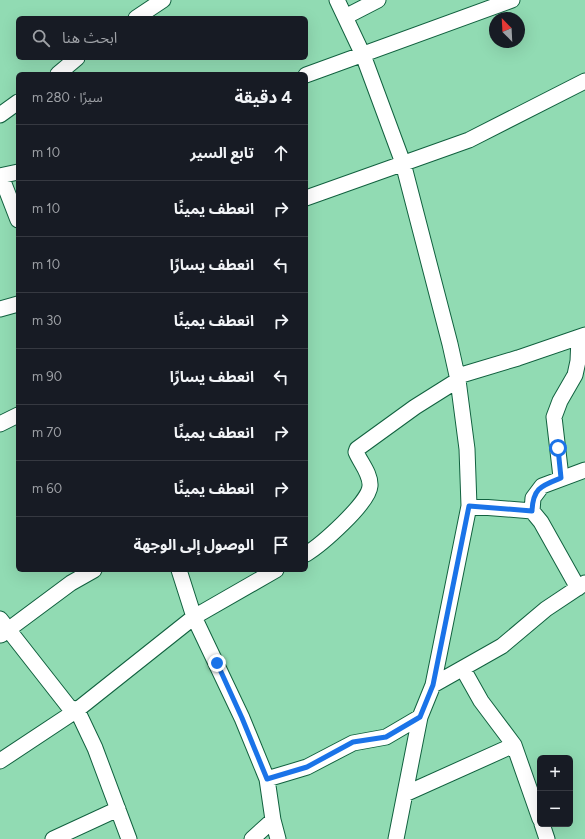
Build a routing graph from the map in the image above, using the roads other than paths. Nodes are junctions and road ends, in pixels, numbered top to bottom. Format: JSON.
{"nodes":[{"id":1,"x":162,"y":0,"type":"edge"},
{"id":2,"x":337,"y":0,"type":"edge"},
{"id":3,"x":378,"y":0,"type":"edge"},
{"id":4,"x":512,"y":0,"type":"edge"},
{"id":5,"x":139,"y":16,"type":"edge"},
{"id":6,"x":345,"y":17,"type":"junction"},
{"id":7,"x":363,"y":55,"type":"junction"},
{"id":8,"x":75,"y":60,"type":"edge"},
{"id":9,"x":60,"y":72,"type":"edge"},
{"id":10,"x":308,"y":74,"type":"edge"},
{"id":11,"x":585,"y":81,"type":"edge"},
{"id":12,"x":16,"y":103,"type":"edge"},
{"id":13,"x":0,"y":115,"type":"edge"},
{"id":14,"x":403,"y":163,"type":"junction"},
{"id":15,"x":16,"y":172,"type":"edge"},
{"id":16,"x":0,"y":176,"type":"edge"},
{"id":17,"x":308,"y":197,"type":"edge"},
{"id":18,"x":16,"y":215,"type":"edge"},
{"id":19,"x":16,"y":305,"type":"edge"},
{"id":20,"x":0,"y":309,"type":"edge"},
{"id":21,"x":582,"y":336,"type":"edge"},
{"id":22,"x":458,"y":378,"type":"junction"},
{"id":23,"x":16,"y":416,"type":"edge"},
{"id":24,"x":0,"y":424,"type":"edge"},
{"id":25,"x":585,"y":470,"type":"edge"},
{"id":26,"x":561,"y":478,"type":"junction"},
{"id":27,"x":469,"y":506,"type":"junction"},
{"id":28,"x":532,"y":511,"type":"junction"},
{"id":29,"x":308,"y":553,"type":"edge"},
{"id":30,"x":90,"y":572,"type":"edge"},
{"id":31,"x":180,"y":572,"type":"edge"},
{"id":32,"x":273,"y":572,"type":"edge"},
{"id":33,"x":582,"y":586,"type":"edge"},
{"id":34,"x":194,"y":617,"type":"junction"},
{"id":35,"x":2,"y":628,"type":"edge"},
{"id":36,"x":463,"y":669,"type":"junction"},
{"id":37,"x":433,"y":685,"type":"junction"},
{"id":38,"x":77,"y":710,"type":"junction"},
{"id":39,"x":420,"y":717,"type":"junction"},
{"id":40,"x":514,"y":745,"type":"junction"},
{"id":41,"x":0,"y":761,"type":"edge"},
{"id":42,"x":267,"y":779,"type":"junction"},
{"id":43,"x":405,"y":794,"type":"junction"},
{"id":44,"x":118,"y":809,"type":"junction"},
{"id":45,"x":537,"y":811,"type":"edge"},
{"id":46,"x":273,"y":820,"type":"junction"},
{"id":47,"x":543,"y":827,"type":"edge"},
{"id":48,"x":53,"y":839,"type":"edge"},
{"id":49,"x":129,"y":839,"type":"edge"},
{"id":50,"x":252,"y":839,"type":"edge"},
{"id":51,"x":278,"y":839,"type":"edge"},
{"id":52,"x":396,"y":839,"type":"edge"},
{"id":53,"x":547,"y":839,"type":"edge"}],
"edges":[{"from":1,"to":5,"type":"street"},
{"from":2,"to":6,"type":"street"},
{"from":3,"to":6,"type":"street"},
{"from":4,"to":7,"type":"street"},
{"from":6,"to":7,"type":"street"},
{"from":7,"to":10,"type":"street"},
{"from":7,"to":14,"type":"street"},
{"from":8,"to":9,"type":"street"},
{"from":11,"to":14,"type":"street"},
{"from":12,"to":13,"type":"street"},
{"from":14,"to":17,"type":"street"},
{"from":14,"to":22,"type":"street"},
{"from":15,"to":16,"type":"street"},
{"from":16,"to":18,"type":"street"},
{"from":19,"to":20,"type":"street"},
{"from":21,"to":22,"type":"street"},
{"from":21,"to":26,"type":"street"},
{"from":22,"to":27,"type":"street"},
{"from":22,"to":29,"type":"street"},
{"from":23,"to":24,"type":"street"},
{"from":25,"to":26,"type":"street"},
{"from":26,"to":28,"type":"street"},
{"from":27,"to":28,"type":"street"},
{"from":27,"to":37,"type":"street"},
{"from":28,"to":33,"type":"street"},
{"from":30,"to":35,"type":"street"},
{"from":31,"to":34,"type":"street"},
{"from":32,"to":34,"type":"street"},
{"from":33,"to":36,"type":"street"},
{"from":34,"to":38,"type":"street"},
{"from":34,"to":42,"type":"street"},
{"from":35,"to":38,"type":"street"},
{"from":36,"to":37,"type":"street"},
{"from":36,"to":40,"type":"street"},
{"from":37,"to":39,"type":"street"},
{"from":38,"to":41,"type":"street"},
{"from":38,"to":44,"type":"street"},
{"from":39,"to":42,"type":"street"},
{"from":39,"to":43,"type":"street"},
{"from":40,"to":43,"type":"street"},
{"from":40,"to":45,"type":"street"},
{"from":42,"to":46,"type":"street"},
{"from":43,"to":52,"type":"street"},
{"from":44,"to":48,"type":"street"},
{"from":44,"to":49,"type":"street"},
{"from":46,"to":50,"type":"street"},
{"from":46,"to":51,"type":"street"},
{"from":47,"to":53,"type":"street"}]}
